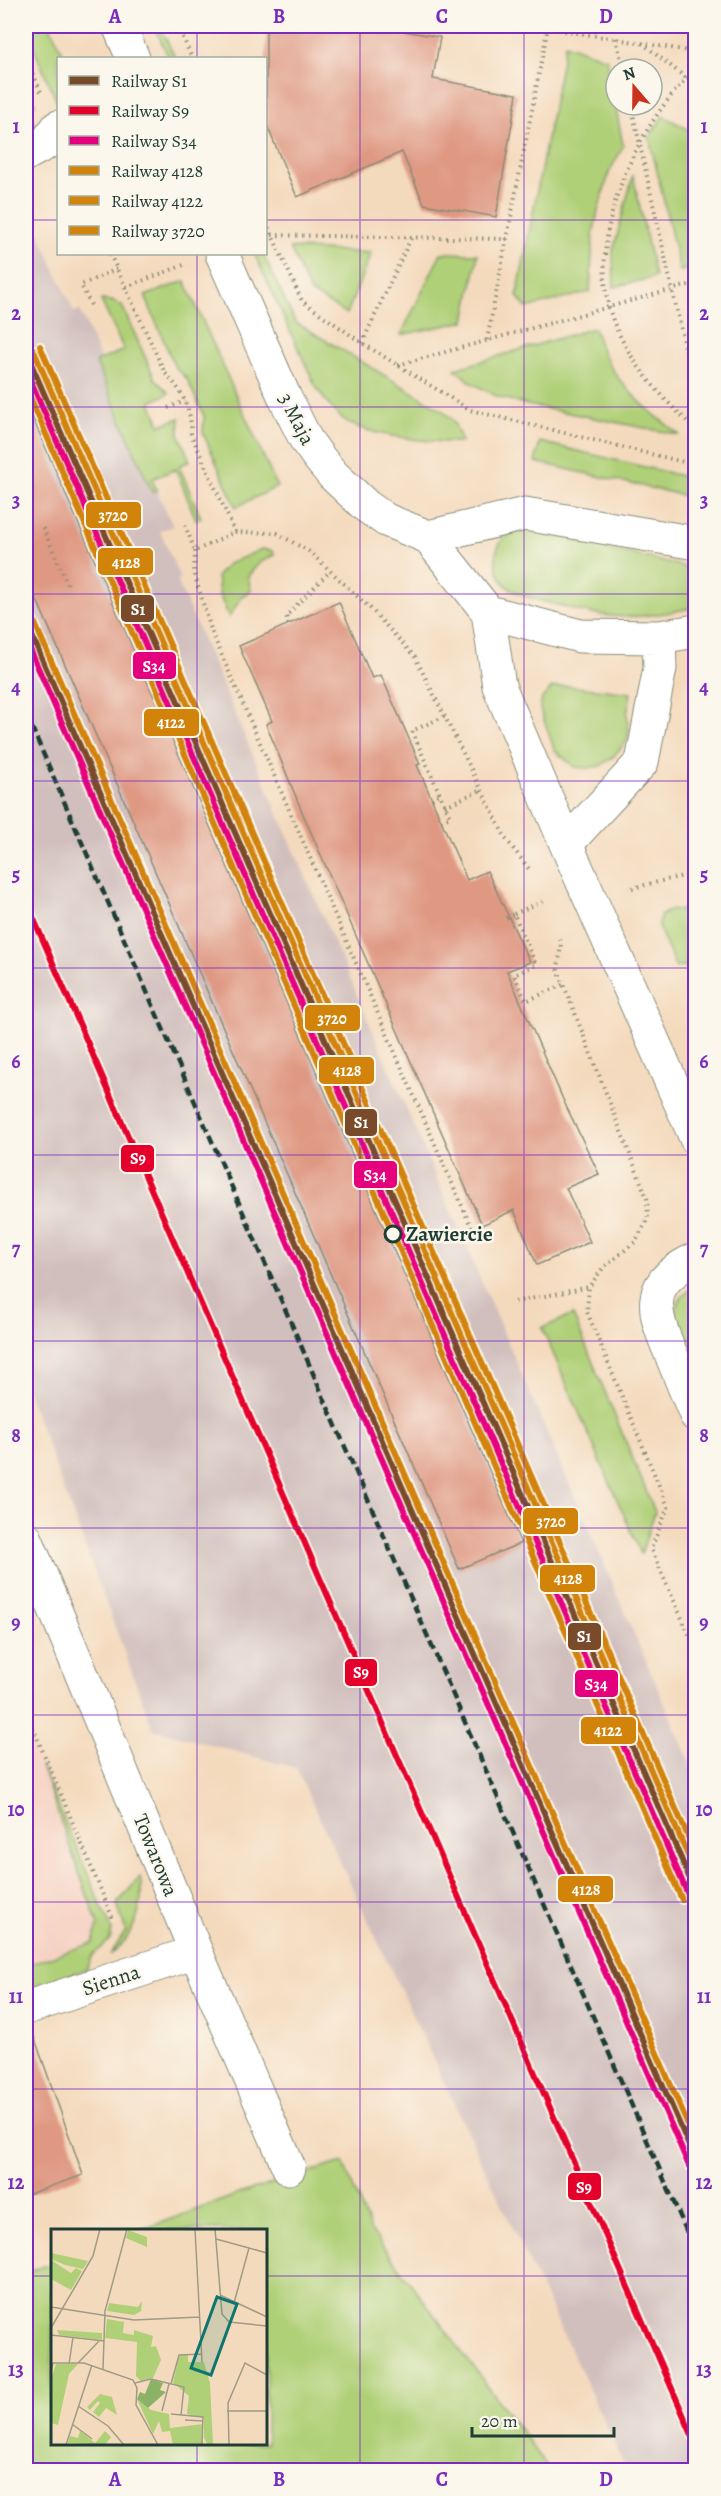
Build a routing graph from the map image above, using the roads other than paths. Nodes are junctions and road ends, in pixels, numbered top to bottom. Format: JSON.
{"nodes":[{"id":1,"x":119,"y":26,"type":"edge"},
{"id":2,"x":134,"y":57,"type":"edge"},
{"id":3,"x":57,"y":129,"type":"edge"},
{"id":4,"x":26,"y":154,"type":"edge"},
{"id":5,"x":208,"y":258,"type":"edge"},
{"id":6,"x":428,"y":537,"type":"junction"},
{"id":7,"x":696,"y":543,"type":"edge"},
{"id":8,"x":488,"y":612,"type":"junction"},
{"id":9,"x":696,"y":631,"type":"edge"},
{"id":10,"x":659,"y":637,"type":"junction"},
{"id":11,"x":566,"y":844,"type":"junction"},
{"id":12,"x":688,"y":1101,"type":"edge"},
{"id":13,"x":696,"y":1138,"type":"edge"},
{"id":14,"x":696,"y":1259,"type":"edge"},
{"id":15,"x":696,"y":1415,"type":"edge"},
{"id":16,"x":26,"y":1539,"type":"edge"},
{"id":17,"x":196,"y":1952,"type":"junction"},
{"id":18,"x":26,"y":2008,"type":"edge"},
{"id":19,"x":289,"y":2168,"type":"dead end"}],
"edges":[{"from":1,"to":2,"type":"street"},
{"from":3,"to":4,"type":"street"},
{"from":5,"to":6,"type":"street","name":"3 Maja"},
{"from":6,"to":7,"type":"street"},
{"from":6,"to":8,"type":"street","name":"3 Maja"},
{"from":8,"to":10,"type":"street"},
{"from":8,"to":11,"type":"street"},
{"from":9,"to":10,"type":"street"},
{"from":10,"to":11,"type":"street"},
{"from":11,"to":12,"type":"street"},
{"from":12,"to":13,"type":"street"},
{"from":14,"to":15,"type":"street"},
{"from":16,"to":17,"type":"street","name":"Towarowa"},
{"from":17,"to":18,"type":"street","name":"Sienna"},
{"from":17,"to":19,"type":"street","name":"Towarowa"}]}
